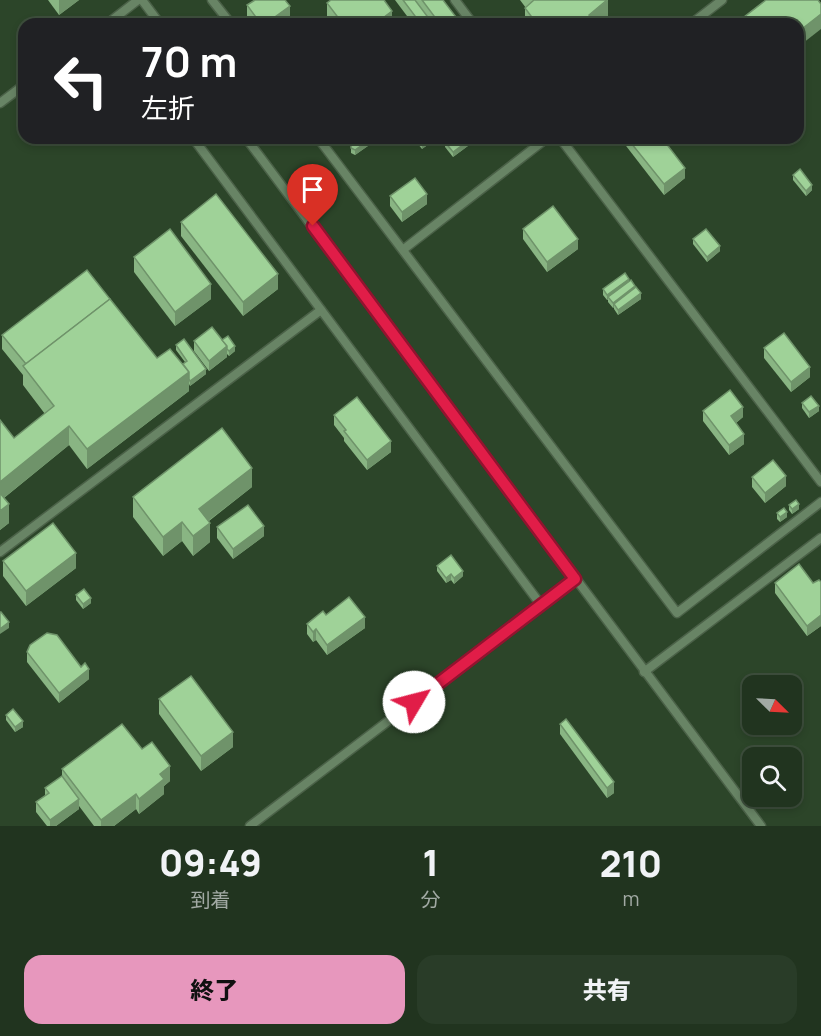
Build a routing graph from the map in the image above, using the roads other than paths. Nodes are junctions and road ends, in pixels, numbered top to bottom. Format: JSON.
{"nodes":[{"id":1,"x":140,"y":0,"type":"edge"},
{"id":2,"x":212,"y":0,"type":"edge"},
{"id":3,"x":455,"y":0,"type":"edge"},
{"id":4,"x":722,"y":0,"type":"edge"},
{"id":5,"x":115,"y":18,"type":"edge"},
{"id":6,"x":155,"y":18,"type":"edge"},
{"id":7,"x":226,"y":18,"type":"edge"},
{"id":8,"x":468,"y":18,"type":"edge"},
{"id":9,"x":700,"y":18,"type":"edge"},
{"id":10,"x":18,"y":90,"type":"edge"},
{"id":11,"x":0,"y":103,"type":"edge"},
{"id":12,"x":197,"y":144,"type":"edge"},
{"id":13,"x":250,"y":144,"type":"edge"},
{"id":14,"x":323,"y":144,"type":"edge"},
{"id":15,"x":539,"y":144,"type":"edge"},
{"id":16,"x":565,"y":144,"type":"edge"},
{"id":17,"x":404,"y":249,"type":"junction"},
{"id":18,"x":321,"y":310,"type":"junction"},
{"id":19,"x":821,"y":482,"type":"edge"},
{"id":20,"x":821,"y":502,"type":"edge"},
{"id":21,"x":821,"y":538,"type":"edge"},
{"id":22,"x":0,"y":552,"type":"edge"},
{"id":23,"x":575,"y":579,"type":"junction"},
{"id":24,"x":541,"y":606,"type":"junction"},
{"id":25,"x":644,"y":672,"type":"junction"},
{"id":26,"x":250,"y":826,"type":"edge"},
{"id":27,"x":761,"y":826,"type":"edge"}],
"edges":[{"from":1,"to":5,"type":"lane"},
{"from":1,"to":6,"type":"lane"},
{"from":2,"to":7,"type":"lane"},
{"from":3,"to":8,"type":"lane"},
{"from":4,"to":9,"type":"lane"},
{"from":10,"to":11,"type":"lane"},
{"from":12,"to":18,"type":"lane"},
{"from":13,"to":23,"type":"lane"},
{"from":14,"to":17,"type":"lane"},
{"from":15,"to":17,"type":"lane"},
{"from":16,"to":19,"type":"lane"},
{"from":17,"to":20,"type":"lane"},
{"from":18,"to":22,"type":"lane"},
{"from":18,"to":24,"type":"lane"},
{"from":21,"to":25,"type":"lane"},
{"from":23,"to":24,"type":"lane"},
{"from":23,"to":25,"type":"lane"},
{"from":24,"to":26,"type":"lane"},
{"from":25,"to":27,"type":"lane"}]}
